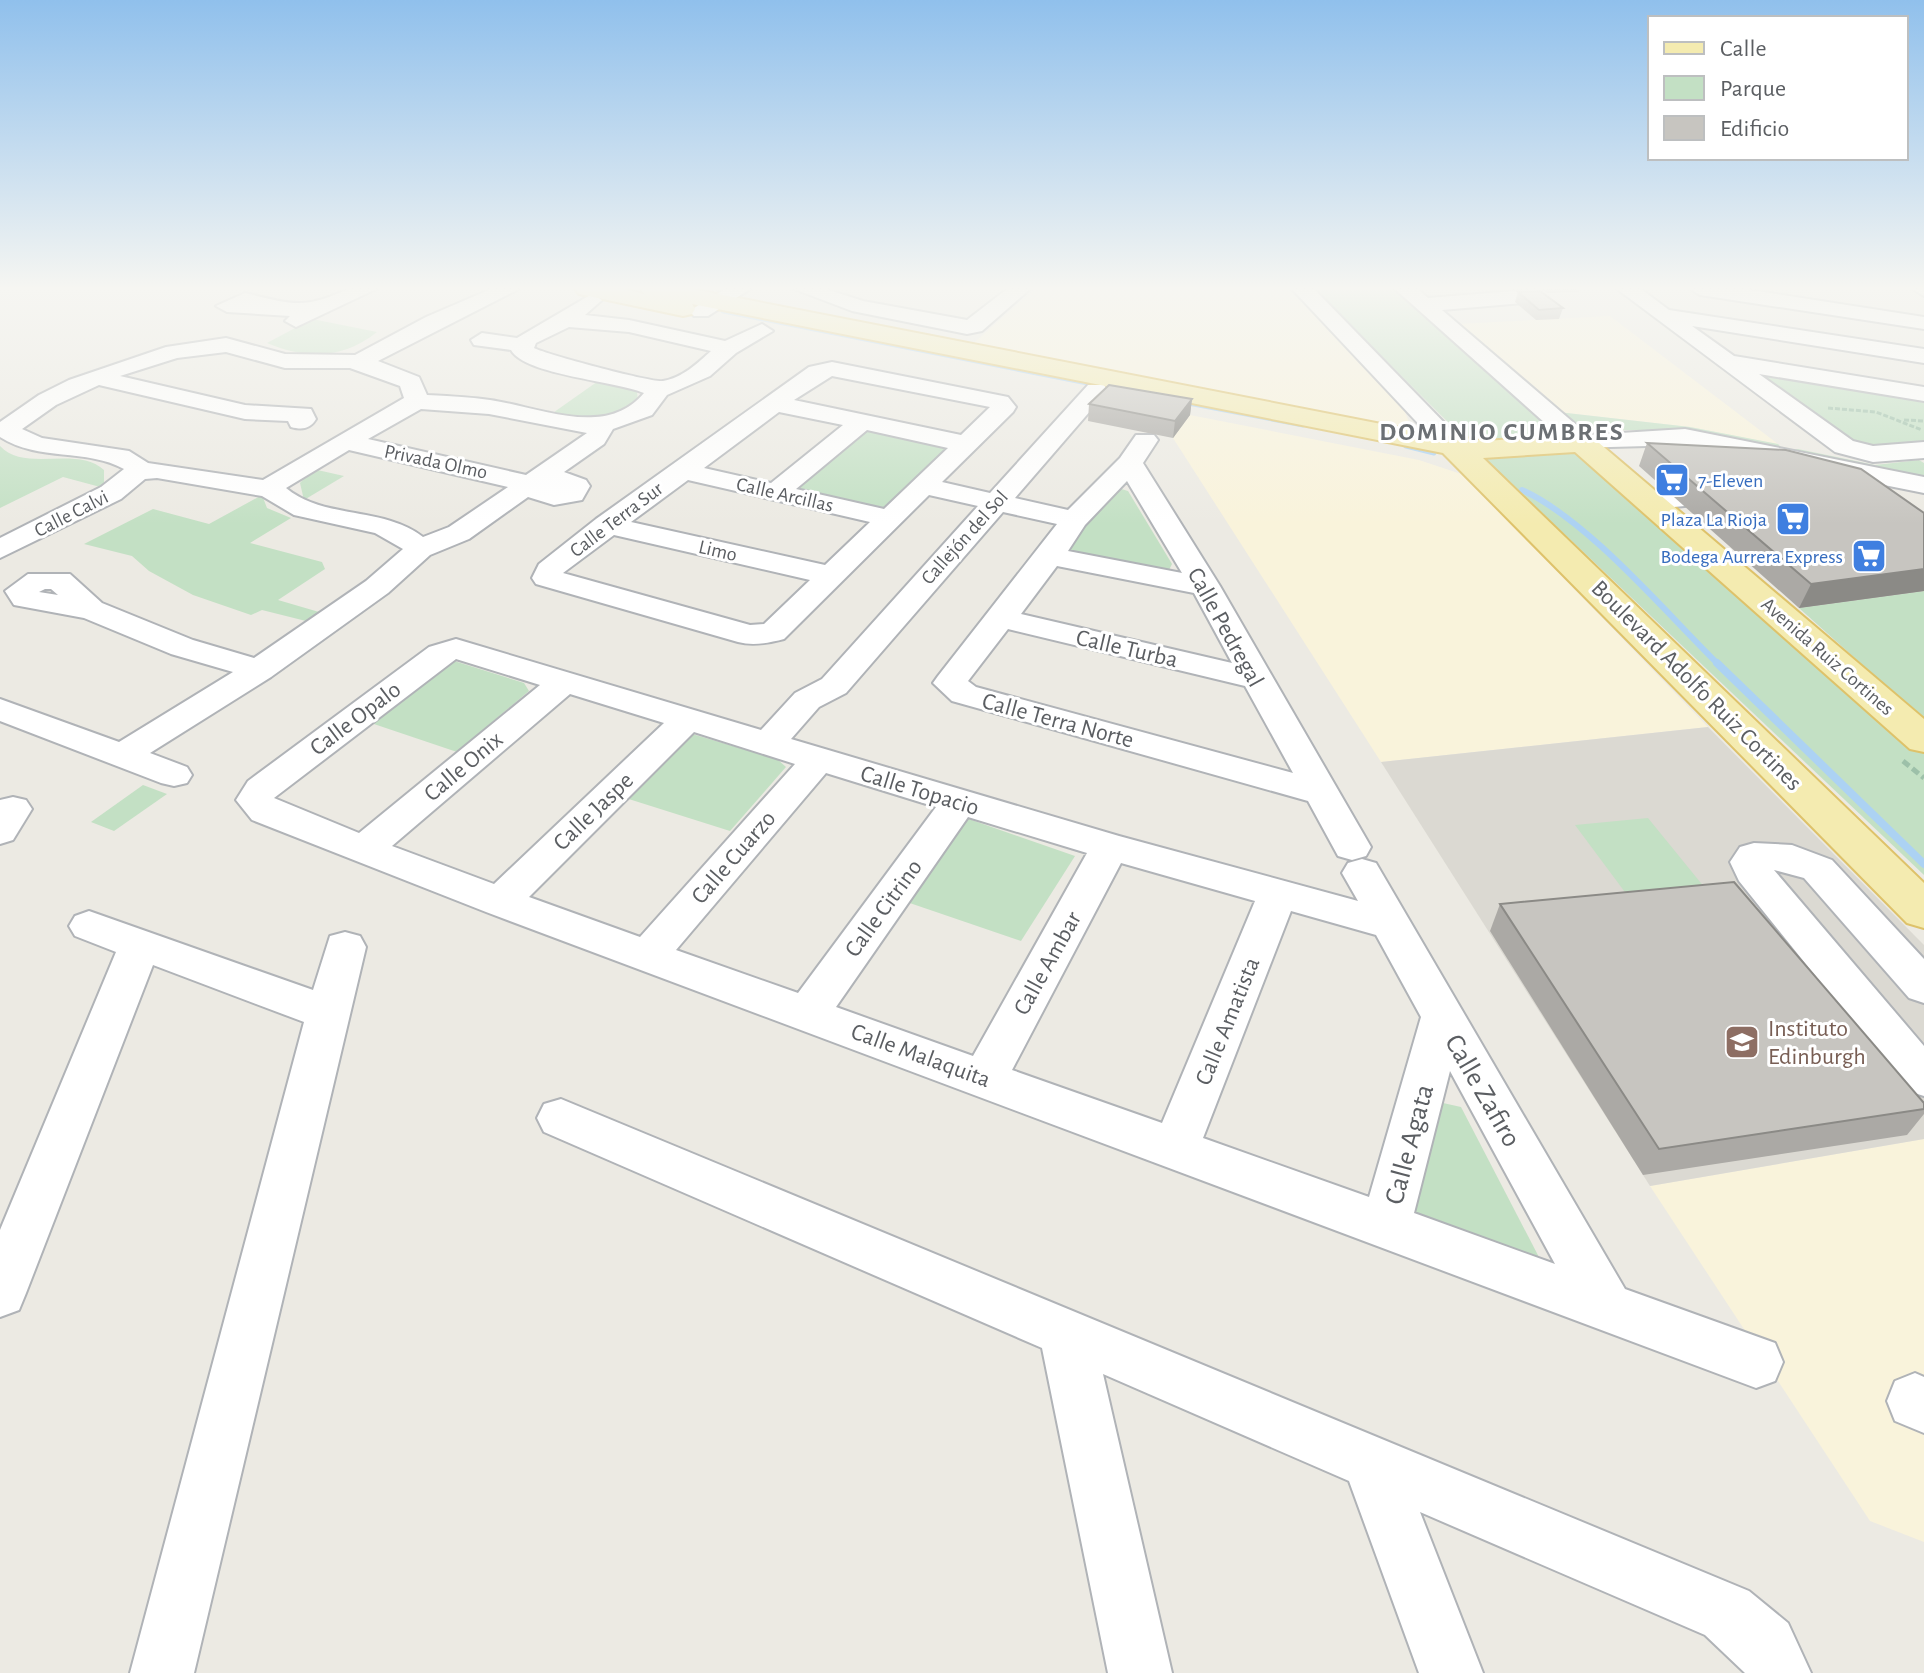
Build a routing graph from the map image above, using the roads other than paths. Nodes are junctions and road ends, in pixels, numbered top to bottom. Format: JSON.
{"nodes":[{"id":1,"x":125,"y":367,"type":"edge"},
{"id":2,"x":364,"y":367,"type":"edge"},
{"id":3,"x":579,"y":367,"type":"edge"},
{"id":4,"x":706,"y":367,"type":"edge"},
{"id":5,"x":997,"y":367,"type":"edge"},
{"id":6,"x":1038,"y":367,"type":"edge"},
{"id":7,"x":1377,"y":367,"type":"edge"},
{"id":8,"x":1506,"y":367,"type":"edge"},
{"id":9,"x":1733,"y":367,"type":"edge"},
{"id":10,"x":1757,"y":367,"type":"edge"},
{"id":11,"x":99,"y":378,"type":"junction"},
{"id":12,"x":659,"y":390,"type":"junction"},
{"id":13,"x":1096,"y":390,"type":"junction"},
{"id":14,"x":1924,"y":394,"type":"edge"},
{"id":15,"x":417,"y":401,"type":"junction"},
{"id":16,"x":773,"y":403,"type":"junction"},
{"id":17,"x":863,"y":421,"type":"junction"},
{"id":18,"x":601,"y":425,"type":"junction"},
{"id":19,"x":3,"y":431,"type":"edge"},
{"id":20,"x":352,"y":438,"type":"junction"},
{"id":21,"x":967,"y":444,"type":"junction"},
{"id":22,"x":1611,"y":446,"type":"junction"},
{"id":23,"x":1924,"y":446,"type":"edge"},
{"id":24,"x":1137,"y":451,"type":"joint"},
{"id":25,"x":1460,"y":453,"type":"junction"},
{"id":26,"x":138,"y":471,"type":"junction"},
{"id":27,"x":682,"y":471,"type":"junction"},
{"id":28,"x":1840,"y":474,"type":"junction"},
{"id":29,"x":930,"y":481,"type":"junction"},
{"id":30,"x":527,"y":483,"type":"junction"},
{"id":31,"x":1924,"y":485,"type":"edge"},
{"id":32,"x":269,"y":488,"type":"junction"},
{"id":33,"x":776,"y":492,"type":"junction"},
{"id":34,"x":998,"y":498,"type":"junction"},
{"id":35,"x":1924,"y":499,"type":"edge"},
{"id":36,"x":1652,"y":501,"type":"junction"},
{"id":37,"x":1758,"y":504,"type":"edge"},
{"id":38,"x":1079,"y":515,"type":"junction"},
{"id":39,"x":889,"y":518,"type":"junction"},
{"id":40,"x":606,"y":525,"type":"junction"},
{"id":41,"x":1749,"y":548,"type":"edge"},
{"id":42,"x":0,"y":549,"type":"edge"},
{"id":43,"x":420,"y":549,"type":"junction"},
{"id":44,"x":1709,"y":551,"type":"junction"},
{"id":45,"x":1050,"y":556,"type":"junction"},
{"id":46,"x":829,"y":575,"type":"junction"},
{"id":47,"x":1205,"y":586,"type":"junction"},
{"id":48,"x":91,"y":610,"type":"dead end"},
{"id":49,"x":1000,"y":618,"type":"junction"},
{"id":50,"x":449,"y":650,"type":"joint"},
{"id":51,"x":259,"y":670,"type":"junction"},
{"id":52,"x":1254,"y":678,"type":"junction"},
{"id":53,"x":563,"y":683,"type":"junction"},
{"id":54,"x":0,"y":709,"type":"edge"},
{"id":55,"x":686,"y":721,"type":"junction"},
{"id":56,"x":1924,"y":740,"type":"edge"},
{"id":57,"x":791,"y":752,"type":"junction"},
{"id":58,"x":124,"y":754,"type":"junction"},
{"id":59,"x":174,"y":775,"type":"dead end"},
{"id":60,"x":261,"y":789,"type":"joint"},
{"id":61,"x":1321,"y":793,"type":"junction"},
{"id":62,"x":959,"y":802,"type":"junction"},
{"id":63,"x":1110,"y":847,"type":"junction"},
{"id":64,"x":363,"y":850,"type":"junction"},
{"id":65,"x":1357,"y":860,"type":"joint"},
{"id":66,"x":1278,"y":894,"type":"junction"},
{"id":67,"x":500,"y":902,"type":"junction"},
{"id":68,"x":1924,"y":911,"type":"edge"},
{"id":69,"x":1393,"y":925,"type":"junction"},
{"id":70,"x":89,"y":926,"type":"dead end"},
{"id":71,"x":140,"y":945,"type":"junction"},
{"id":72,"x":345,"y":947,"type":"dead end"},
{"id":73,"x":648,"y":955,"type":"junction"},
{"id":74,"x":1924,"y":987,"type":"edge"},
{"id":75,"x":328,"y":1013,"type":"junction"},
{"id":76,"x":807,"y":1014,"type":"junction"},
{"id":77,"x":1442,"y":1018,"type":"junction"},
{"id":78,"x":1924,"y":1078,"type":"edge"},
{"id":79,"x":984,"y":1079,"type":"junction"},
{"id":80,"x":561,"y":1118,"type":"dead end"},
{"id":81,"x":1175,"y":1149,"type":"junction"},
{"id":82,"x":1386,"y":1225,"type":"junction"},
{"id":83,"x":0,"y":1293,"type":"edge"},
{"id":84,"x":1607,"y":1307,"type":"junction"},
{"id":85,"x":1066,"y":1332,"type":"junction"},
{"id":86,"x":1756,"y":1362,"type":"dead end"},
{"id":87,"x":1372,"y":1463,"type":"junction"},
{"id":88,"x":162,"y":1673,"type":"edge"},
{"id":89,"x":1140,"y":1673,"type":"edge"},
{"id":90,"x":1451,"y":1673,"type":"edge"},
{"id":91,"x":1779,"y":1673,"type":"edge"}],
"edges":[{"from":1,"to":11,"type":"street"},
{"from":2,"to":15,"type":"street"},
{"from":3,"to":12,"type":"street"},
{"from":4,"to":12,"type":"street"},
{"from":5,"to":13,"type":"main road"},
{"from":6,"to":25,"type":"main road"},
{"from":7,"to":25,"type":"street"},
{"from":8,"to":22,"type":"street","name":"Avenida Ruiz Cortines"},
{"from":9,"to":23,"type":"street"},
{"from":10,"to":14,"type":"street"},
{"from":11,"to":19,"type":"street"},
{"from":11,"to":20,"type":"street","name":"Privada Olmo"},
{"from":12,"to":18,"type":"street"},
{"from":13,"to":25,"type":"main road"},
{"from":13,"to":34,"type":"street","name":"Callejón del Sol"},
{"from":15,"to":18,"type":"street"},
{"from":15,"to":20,"type":"street"},
{"from":16,"to":17,"type":"street"},
{"from":16,"to":21,"type":"street","name":"Calle Terra Sur"},
{"from":16,"to":27,"type":"street","name":"Calle Terra Sur"},
{"from":17,"to":21,"type":"street"},
{"from":17,"to":33,"type":"street"},
{"from":18,"to":30,"type":"street"},
{"from":19,"to":26,"type":"street"},
{"from":20,"to":30,"type":"street","name":"Privada Olmo"},
{"from":20,"to":32,"type":"street"},
{"from":21,"to":29,"type":"street","name":"Calle Terra Sur"},
{"from":22,"to":25,"type":"main road"},
{"from":22,"to":28,"type":"street"},
{"from":22,"to":36,"type":"main road","name":"Avenida Ruiz Cortines"},
{"from":24,"to":38,"type":"street","name":"Calle Terra Norte"},
{"from":24,"to":47,"type":"street","name":"Calle Pedregal"},
{"from":25,"to":68,"type":"main road","name":"Boulevard Adolfo Ruiz Cortines"},
{"from":26,"to":32,"type":"street"},
{"from":26,"to":42,"type":"street","name":"Calle Calvi"},
{"from":27,"to":33,"type":"street","name":"Calle Arcillas"},
{"from":27,"to":40,"type":"street","name":"Calle Terra Sur"},
{"from":28,"to":31,"type":"street"},
{"from":28,"to":35,"type":"street"},
{"from":29,"to":34,"type":"street"},
{"from":29,"to":39,"type":"street","name":"Calle Terra Sur"},
{"from":30,"to":43,"type":"street"},
{"from":32,"to":43,"type":"street"},
{"from":33,"to":39,"type":"street","name":"Calle Arcillas"},
{"from":34,"to":38,"type":"street"},
{"from":34,"to":57,"type":"street","name":"Callejón del Sol"},
{"from":36,"to":37,"type":"street"},
{"from":36,"to":44,"type":"main road","name":"Avenida Ruiz Cortines"},
{"from":38,"to":45,"type":"street","name":"Calle Terra Norte"},
{"from":39,"to":46,"type":"street","name":"Calle Terra Sur"},
{"from":40,"to":46,"type":"street","name":"Limo"},
{"from":40,"to":46,"type":"street","name":"Calle Terra Sur"},
{"from":41,"to":44,"type":"street"},
{"from":43,"to":51,"type":"street"},
{"from":44,"to":56,"type":"main road","name":"Avenida Ruiz Cortines"},
{"from":45,"to":47,"type":"street"},
{"from":45,"to":49,"type":"street","name":"Calle Terra Norte"},
{"from":47,"to":52,"type":"street","name":"Calle Pedregal"},
{"from":48,"to":51,"type":"street"},
{"from":49,"to":52,"type":"street","name":"Calle Turba"},
{"from":49,"to":61,"type":"street","name":"Calle Terra Norte"},
{"from":50,"to":53,"type":"street","name":"Calle Topacio"},
{"from":50,"to":60,"type":"street","name":"Calle Opalo"},
{"from":51,"to":58,"type":"street"},
{"from":52,"to":61,"type":"street","name":"Calle Pedregal"},
{"from":53,"to":55,"type":"street","name":"Calle Topacio"},
{"from":53,"to":64,"type":"street","name":"Calle Onix"},
{"from":54,"to":58,"type":"street"},
{"from":55,"to":57,"type":"street","name":"Calle Topacio"},
{"from":55,"to":67,"type":"street","name":"Calle Jaspe"},
{"from":57,"to":62,"type":"street","name":"Calle Topacio"},
{"from":57,"to":73,"type":"street","name":"Calle Cuarzo"},
{"from":58,"to":59,"type":"street"},
{"from":60,"to":64,"type":"street","name":"Calle Malaquita"},
{"from":61,"to":65,"type":"street","name":"Calle Pedregal"},
{"from":62,"to":63,"type":"street","name":"Calle Topacio"},
{"from":62,"to":76,"type":"street","name":"Calle Citrino"},
{"from":63,"to":66,"type":"street","name":"Calle Topacio"},
{"from":63,"to":79,"type":"street","name":"Calle Ambar"},
{"from":64,"to":67,"type":"street","name":"Calle Malaquita"},
{"from":65,"to":69,"type":"street","name":"Calle Zafiro"},
{"from":66,"to":69,"type":"street","name":"Calle Topacio"},
{"from":66,"to":81,"type":"street","name":"Calle Amatista"},
{"from":67,"to":73,"type":"street","name":"Calle Malaquita"},
{"from":69,"to":77,"type":"street","name":"Calle Zafiro"},
{"from":70,"to":71,"type":"street"},
{"from":71,"to":75,"type":"street"},
{"from":71,"to":83,"type":"street"},
{"from":72,"to":75,"type":"street"},
{"from":73,"to":76,"type":"street","name":"Calle Malaquita"},
{"from":74,"to":78,"type":"street"},
{"from":75,"to":88,"type":"street"},
{"from":76,"to":79,"type":"street","name":"Calle Malaquita"},
{"from":77,"to":82,"type":"street","name":"Calle Agata"},
{"from":77,"to":84,"type":"street","name":"Calle Zafiro"},
{"from":79,"to":81,"type":"street","name":"Calle Malaquita"},
{"from":80,"to":85,"type":"street"},
{"from":81,"to":82,"type":"street","name":"Calle Malaquita"},
{"from":82,"to":84,"type":"street","name":"Calle Malaquita"},
{"from":84,"to":86,"type":"street","name":"Calle Malaquita"},
{"from":85,"to":87,"type":"street"},
{"from":85,"to":89,"type":"street"},
{"from":87,"to":90,"type":"street"},
{"from":87,"to":91,"type":"street"}]}
